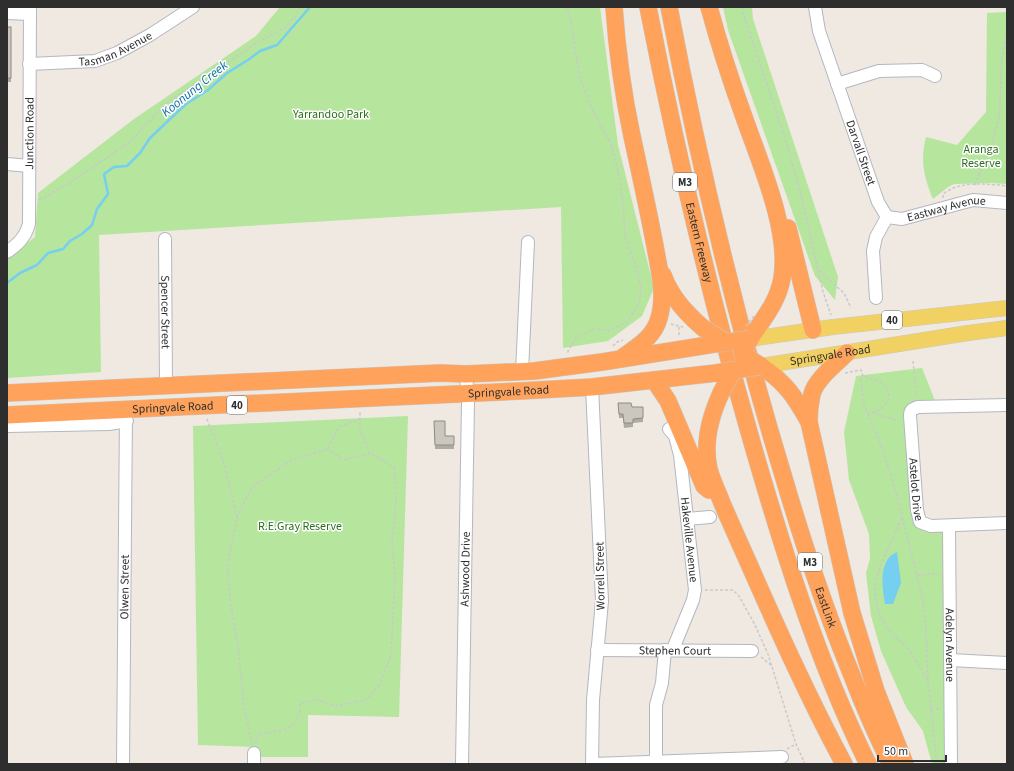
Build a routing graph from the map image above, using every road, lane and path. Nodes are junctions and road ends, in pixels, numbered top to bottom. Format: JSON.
{"nodes":[{"id":1,"x":193,"y":7,"type":"edge"},
{"id":2,"x":300,"y":7,"type":"edge"},
{"id":3,"x":567,"y":7,"type":"edge"},
{"id":4,"x":614,"y":7,"type":"edge"},
{"id":5,"x":648,"y":7,"type":"edge"},
{"id":6,"x":669,"y":7,"type":"edge"},
{"id":7,"x":709,"y":7,"type":"edge"},
{"id":8,"x":741,"y":7,"type":"edge"},
{"id":9,"x":816,"y":7,"type":"edge"},
{"id":10,"x":30,"y":10,"type":"edge"},
{"id":11,"x":7,"y":13,"type":"edge"},
{"id":12,"x":1007,"y":35,"type":"edge"},
{"id":13,"x":29,"y":64,"type":"junction"},
{"id":14,"x":936,"y":76,"type":"dead end"},
{"id":15,"x":837,"y":84,"type":"junction"},
{"id":16,"x":7,"y":164,"type":"edge"},
{"id":17,"x":29,"y":166,"type":"junction"},
{"id":18,"x":767,"y":181,"type":"junction"},
{"id":19,"x":976,"y":184,"type":"junction"},
{"id":20,"x":1007,"y":186,"type":"edge"},
{"id":21,"x":29,"y":201,"type":"junction"},
{"id":22,"x":1007,"y":203,"type":"edge"},
{"id":23,"x":945,"y":207,"type":"junction"},
{"id":24,"x":887,"y":217,"type":"junction"},
{"id":25,"x":165,"y":239,"type":"dead end"},
{"id":26,"x":528,"y":242,"type":"dead end"},
{"id":27,"x":7,"y":252,"type":"edge"},
{"id":28,"x":659,"y":264,"type":"junction"},
{"id":29,"x":818,"y":270,"type":"junction"},
{"id":30,"x":876,"y":298,"type":"dead end"},
{"id":31,"x":851,"y":308,"type":"dead end"},
{"id":32,"x":1007,"y":308,"type":"edge"},
{"id":33,"x":833,"y":327,"type":"junction"},
{"id":34,"x":1007,"y":328,"type":"edge"},
{"id":35,"x":813,"y":330,"type":"junction"},
{"id":36,"x":750,"y":336,"type":"junction"},
{"id":37,"x":727,"y":343,"type":"junction"},
{"id":38,"x":568,"y":350,"type":"dead end"},
{"id":39,"x":847,"y":353,"type":"junction"},
{"id":40,"x":619,"y":360,"type":"junction"},
{"id":41,"x":913,"y":361,"type":"dead end"},
{"id":42,"x":766,"y":368,"type":"junction"},
{"id":43,"x":733,"y":370,"type":"junction"},
{"id":44,"x":522,"y":372,"type":"junction"},
{"id":45,"x":466,"y":374,"type":"junction"},
{"id":46,"x":840,"y":375,"type":"dead end"},
{"id":47,"x":861,"y":379,"type":"dead end"},
{"id":48,"x":654,"y":380,"type":"junction"},
{"id":49,"x":166,"y":386,"type":"junction"},
{"id":50,"x":592,"y":387,"type":"junction"},
{"id":51,"x":7,"y":393,"type":"edge"},
{"id":52,"x":467,"y":394,"type":"junction"},
{"id":53,"x":1007,"y":405,"type":"edge"},
{"id":54,"x":742,"y":406,"type":"joint"},
{"id":55,"x":360,"y":411,"type":"dead end"},
{"id":56,"x":914,"y":412,"type":"junction"},
{"id":57,"x":867,"y":413,"type":"junction"},
{"id":58,"x":874,"y":413,"type":"junction"},
{"id":59,"x":7,"y":415,"type":"edge"},
{"id":60,"x":127,"y":416,"type":"junction"},
{"id":61,"x":206,"y":419,"type":"dead end"},
{"id":62,"x":360,"y":419,"type":"junction"},
{"id":63,"x":809,"y":422,"type":"junction"},
{"id":64,"x":7,"y":426,"type":"edge"},
{"id":65,"x":669,"y":429,"type":"dead end"},
{"id":66,"x":327,"y":449,"type":"junction"},
{"id":67,"x":370,"y":453,"type":"junction"},
{"id":68,"x":720,"y":497,"type":"junction"},
{"id":69,"x":710,"y":517,"type":"dead end"},
{"id":70,"x":237,"y":518,"type":"junction"},
{"id":71,"x":902,"y":518,"type":"junction"},
{"id":72,"x":687,"y":519,"type":"junction"},
{"id":73,"x":1007,"y":523,"type":"edge"},
{"id":74,"x":949,"y":526,"type":"junction"},
{"id":75,"x":950,"y":574,"type":"junction"},
{"id":76,"x":917,"y":575,"type":"junction"},
{"id":77,"x":691,"y":590,"type":"junction"},
{"id":78,"x":598,"y":650,"type":"junction"},
{"id":79,"x":669,"y":650,"type":"junction"},
{"id":80,"x":752,"y":651,"type":"joint"},
{"id":81,"x":950,"y":660,"type":"junction"},
{"id":82,"x":1007,"y":663,"type":"edge"},
{"id":83,"x":773,"y":668,"type":"junction"},
{"id":84,"x":928,"y":680,"type":"junction"},
{"id":85,"x":782,"y":757,"type":"dead end"},
{"id":86,"x":254,"y":759,"type":"edge"},
{"id":87,"x":656,"y":762,"type":"junction"},
{"id":88,"x":123,"y":764,"type":"edge"},
{"id":89,"x":462,"y":764,"type":"edge"},
{"id":90,"x":593,"y":764,"type":"edge"},
{"id":91,"x":805,"y":764,"type":"edge"},
{"id":92,"x":844,"y":764,"type":"edge"},
{"id":93,"x":868,"y":764,"type":"edge"},
{"id":94,"x":891,"y":764,"type":"edge"},
{"id":95,"x":905,"y":764,"type":"edge"},
{"id":96,"x":937,"y":764,"type":"edge"},
{"id":97,"x":951,"y":764,"type":"edge"}],
"edges":[{"from":1,"to":13,"type":"street","name":"Tasman Avenue"},
{"from":2,"to":21,"type":"path"},
{"from":3,"to":38,"type":"path"},
{"from":4,"to":28,"type":"highway"},
{"from":5,"to":54,"type":"highway","name":"Eastern Freeway","number":"M3"},
{"from":6,"to":36,"type":"highway","name":"Eastern Freeway","number":"M3"},
{"from":7,"to":18,"type":"highway"},
{"from":8,"to":29,"type":"path"},
{"from":9,"to":15,"type":"street","name":"Darvall Street"},
{"from":10,"to":11,"type":"street"},
{"from":10,"to":13,"type":"street","name":"Junction Road"},
{"from":12,"to":19,"type":"path"},
{"from":13,"to":17,"type":"street","name":"Junction Road"},
{"from":14,"to":15,"type":"street"},
{"from":15,"to":24,"type":"street","name":"Darvall Street"},
{"from":16,"to":17,"type":"street"},
{"from":17,"to":21,"type":"street","name":"Junction Road"},
{"from":18,"to":35,"type":"highway"},
{"from":18,"to":36,"type":"highway"},
{"from":19,"to":20,"type":"path"},
{"from":19,"to":23,"type":"path"},
{"from":21,"to":27,"type":"street","name":"Junction Road"},
{"from":22,"to":23,"type":"street","name":"Eastway Avenue"},
{"from":23,"to":24,"type":"street","name":"Eastway Avenue"},
{"from":24,"to":30,"type":"street"},
{"from":25,"to":49,"type":"street","name":"Spencer Street"},
{"from":26,"to":44,"type":"street"},
{"from":28,"to":37,"type":"highway","bridge":true},
{"from":28,"to":40,"type":"highway"},
{"from":29,"to":31,"type":"path"},
{"from":29,"to":33,"type":"path"},
{"from":32,"to":33,"type":"main road","name":"Springvale Road","number":"40"},
{"from":33,"to":35,"type":"main road","name":"Springvale Road","number":"40"},
{"from":34,"to":39,"type":"main road","name":"Springvale Road","number":"40"},
{"from":35,"to":36,"type":"main road","name":"Springvale Road","number":"40"},
{"from":36,"to":37,"type":"highway","name":"Springvale Road","number":"40","bridge":true},
{"from":36,"to":42,"type":"highway","bridge":true},
{"from":36,"to":43,"type":"highway"},
{"from":36,"to":94,"type":"highway","name":"EastLink","number":"M3"},
{"from":37,"to":40,"type":"highway","name":"Springvale Road","number":"40","bridge":true},
{"from":39,"to":42,"type":"main road","name":"Springvale Road","number":"40"},
{"from":39,"to":63,"type":"highway"},
{"from":40,"to":44,"type":"highway","name":"Springvale Road","number":"40"},
{"from":41,"to":56,"type":"path"},
{"from":42,"to":43,"type":"highway","name":"Springvale Road","number":"40","bridge":true},
{"from":42,"to":63,"type":"highway"},
{"from":43,"to":48,"type":"highway","name":"Springvale Road","number":"40","bridge":true},
{"from":43,"to":68,"type":"highway","bridge":true},
{"from":44,"to":45,"type":"highway","name":"Springvale Road","number":"40"},
{"from":45,"to":49,"type":"highway","name":"Springvale Road","number":"40"},
{"from":45,"to":52,"type":"street","name":"Ashwood Drive"},
{"from":46,"to":58,"type":"path"},
{"from":47,"to":57,"type":"path"},
{"from":48,"to":50,"type":"highway","name":"Springvale Road","number":"40"},
{"from":48,"to":68,"type":"highway"},
{"from":49,"to":51,"type":"highway","name":"Springvale Road","number":"40"},
{"from":50,"to":52,"type":"highway","name":"Springvale Road","number":"40"},
{"from":50,"to":78,"type":"street","name":"Worrell Street"},
{"from":52,"to":60,"type":"highway","name":"Springvale Road","number":"40"},
{"from":52,"to":89,"type":"street","name":"Ashwood Drive"},
{"from":53,"to":56,"type":"street"},
{"from":54,"to":93,"type":"highway","name":"EastLink","number":"M3"},
{"from":55,"to":62,"type":"path"},
{"from":56,"to":58,"type":"path"},
{"from":56,"to":74,"type":"street","name":"Astelot Drive"},
{"from":57,"to":58,"type":"path"},
{"from":57,"to":71,"type":"path"},
{"from":59,"to":60,"type":"highway","name":"Springvale Road","number":"40"},
{"from":60,"to":64,"type":"street","name":"Springvale Road"},
{"from":60,"to":88,"type":"street","name":"Olwen Street"},
{"from":61,"to":70,"type":"path"},
{"from":62,"to":66,"type":"path"},
{"from":62,"to":67,"type":"path"},
{"from":63,"to":95,"type":"highway"},
{"from":65,"to":72,"type":"street","name":"Hakeville Avenue"},
{"from":66,"to":67,"type":"path"},
{"from":66,"to":70,"type":"path"},
{"from":67,"to":86,"type":"path"},
{"from":68,"to":92,"type":"highway"},
{"from":69,"to":72,"type":"street"},
{"from":70,"to":86,"type":"path"},
{"from":71,"to":76,"type":"path"},
{"from":71,"to":84,"type":"path"},
{"from":72,"to":77,"type":"street","name":"Hakeville Avenue"},
{"from":73,"to":74,"type":"street","name":"Astelot Drive"},
{"from":74,"to":75,"type":"street","name":"Adelyn Avenue"},
{"from":75,"to":76,"type":"path"},
{"from":75,"to":81,"type":"street","name":"Adelyn Avenue"},
{"from":76,"to":84,"type":"path"},
{"from":77,"to":79,"type":"street","name":"Hakeville Avenue"},
{"from":77,"to":83,"type":"path"},
{"from":78,"to":79,"type":"street","name":"Stephen Court"},
{"from":78,"to":90,"type":"street","name":"Worrell Street"},
{"from":79,"to":80,"type":"street","name":"Stephen Court"},
{"from":79,"to":87,"type":"street","name":"Hakeville Avenue"},
{"from":80,"to":83,"type":"path"},
{"from":81,"to":82,"type":"street"},
{"from":81,"to":97,"type":"street","name":"Adelyn Avenue"},
{"from":83,"to":91,"type":"path"},
{"from":84,"to":96,"type":"path"},
{"from":85,"to":87,"type":"street"},
{"from":87,"to":90,"type":"street"}]}
